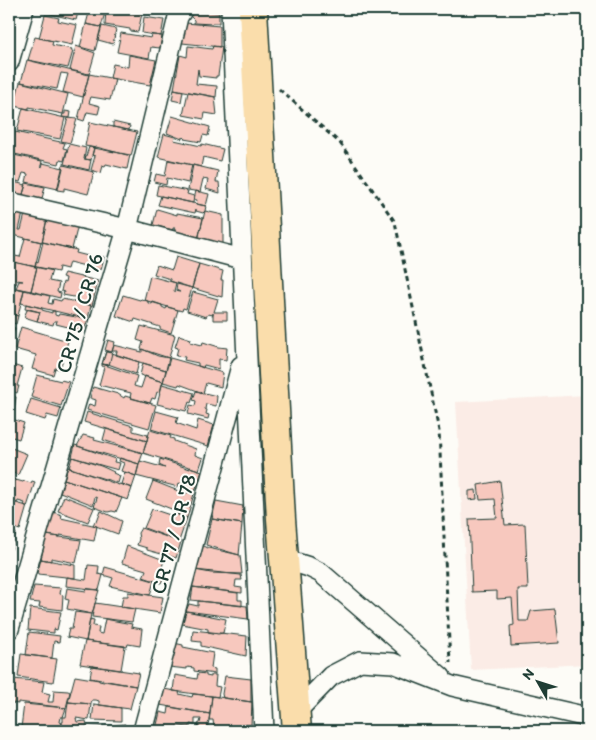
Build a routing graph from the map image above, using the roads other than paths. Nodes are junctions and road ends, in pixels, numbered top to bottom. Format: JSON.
{"nodes":[{"id":1,"x":24,"y":9,"type":"edge"},
{"id":2,"x":183,"y":9,"type":"edge"},
{"id":3,"x":231,"y":9,"type":"edge"},
{"id":4,"x":253,"y":9,"type":"edge"},
{"id":5,"x":9,"y":62,"type":"edge"},
{"id":6,"x":9,"y":202,"type":"edge"},
{"id":7,"x":127,"y":229,"type":"junction"},
{"id":8,"x":242,"y":259,"type":"junction"},
{"id":9,"x":246,"y":348,"type":"junction"},
{"id":10,"x":284,"y":559,"type":"junction"},
{"id":11,"x":9,"y":629,"type":"edge"},
{"id":12,"x":452,"y":686,"type":"junction"},
{"id":13,"x":587,"y":717,"type":"edge"},
{"id":14,"x":296,"y":722,"type":"edge"},
{"id":15,"x":144,"y":731,"type":"edge"},
{"id":16,"x":264,"y":731,"type":"edge"}],
"edges":[{"from":1,"to":5,"type":"street"},
{"from":2,"to":7,"type":"street","name":"CR 75 / CR 76"},
{"from":3,"to":8,"type":"street"},
{"from":4,"to":10,"type":"main road"},
{"from":6,"to":7,"type":"street"},
{"from":7,"to":8,"type":"street"},
{"from":7,"to":11,"type":"street","name":"CR 75 / CR 76"},
{"from":8,"to":9,"type":"street"},
{"from":9,"to":15,"type":"street","name":"CR 77 / CR 78"},
{"from":9,"to":16,"type":"street"},
{"from":10,"to":12,"type":"street"},
{"from":10,"to":14,"type":"main road"},
{"from":12,"to":13,"type":"street"},
{"from":12,"to":14,"type":"street"}]}
